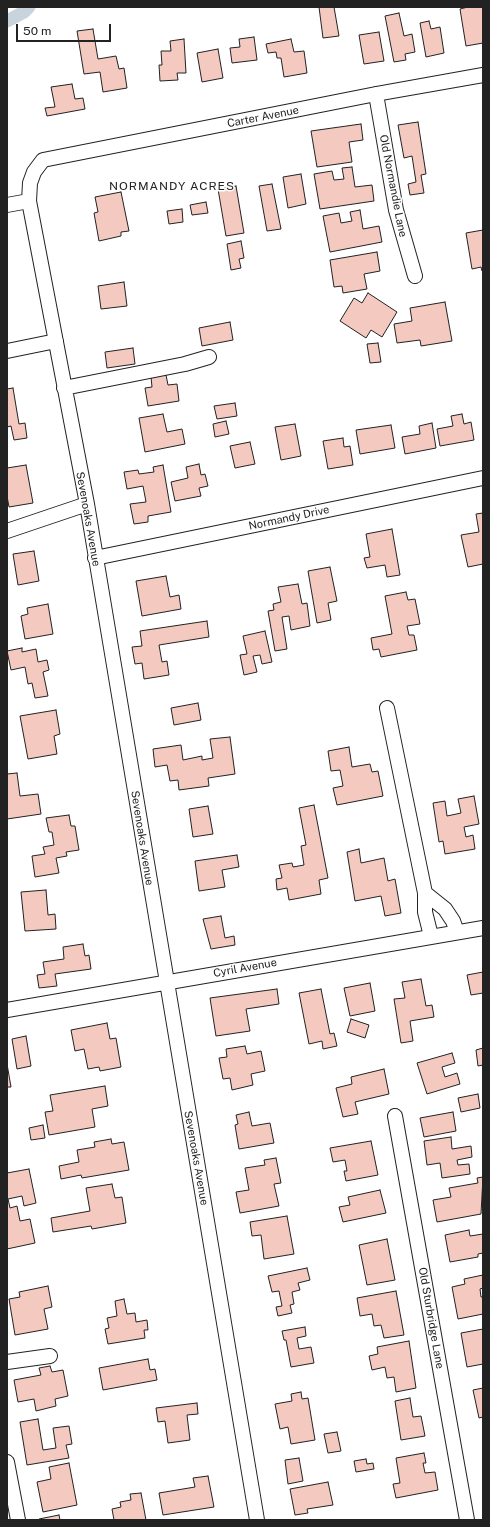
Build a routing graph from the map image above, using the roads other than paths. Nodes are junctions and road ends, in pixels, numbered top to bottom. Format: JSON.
{"nodes":[{"id":1,"x":483,"y":74,"type":"edge"},
{"id":2,"x":376,"y":94,"type":"junction"},
{"id":3,"x":43,"y":160,"type":"joint"},
{"id":4,"x":29,"y":201,"type":"junction"},
{"id":5,"x":7,"y":205,"type":"edge"},
{"id":6,"x":415,"y":276,"type":"dead end"},
{"id":7,"x":56,"y":341,"type":"junction"},
{"id":8,"x":7,"y":351,"type":"edge"},
{"id":9,"x":209,"y":358,"type":"dead end"},
{"id":10,"x":64,"y":388,"type":"junction"},
{"id":11,"x":483,"y":478,"type":"edge"},
{"id":12,"x":87,"y":504,"type":"junction"},
{"id":13,"x":7,"y":531,"type":"edge"},
{"id":14,"x":95,"y":558,"type":"junction"},
{"id":15,"x":387,"y":708,"type":"dead end"},
{"id":16,"x":424,"y":892,"type":"junction"},
{"id":17,"x":483,"y":928,"type":"edge"},
{"id":18,"x":457,"y":932,"type":"junction"},
{"id":19,"x":431,"y":936,"type":"junction"},
{"id":20,"x":166,"y":981,"type":"junction"},
{"id":21,"x":7,"y":1010,"type":"edge"},
{"id":22,"x":395,"y":1116,"type":"dead end"},
{"id":23,"x":50,"y":1356,"type":"dead end"},
{"id":24,"x":7,"y":1362,"type":"edge"},
{"id":25,"x":7,"y":1462,"type":"edge"},
{"id":26,"x":18,"y":1520,"type":"edge"},
{"id":27,"x":257,"y":1520,"type":"edge"},
{"id":28,"x":467,"y":1520,"type":"edge"}],
"edges":[{"from":1,"to":2,"type":"street","name":"Carter Avenue"},
{"from":2,"to":3,"type":"street","name":"Carter Avenue"},
{"from":2,"to":6,"type":"street","name":"Old Normandie Lane"},
{"from":3,"to":4,"type":"street","name":"Sevenoaks Avenue"},
{"from":4,"to":5,"type":"street"},
{"from":4,"to":7,"type":"street","name":"Sevenoaks Avenue"},
{"from":7,"to":8,"type":"street"},
{"from":7,"to":10,"type":"street","name":"Sevenoaks Avenue"},
{"from":9,"to":10,"type":"street"},
{"from":10,"to":12,"type":"street","name":"Sevenoaks Avenue"},
{"from":11,"to":14,"type":"street","name":"Normandy Drive"},
{"from":12,"to":13,"type":"street"},
{"from":12,"to":14,"type":"street","name":"Sevenoaks Avenue"},
{"from":14,"to":20,"type":"street","name":"Sevenoaks Avenue"},
{"from":15,"to":16,"type":"street"},
{"from":16,"to":18,"type":"street"},
{"from":16,"to":19,"type":"street"},
{"from":17,"to":18,"type":"street","name":"Cyril Avenue"},
{"from":18,"to":19,"type":"street","name":"Cyril Avenue"},
{"from":19,"to":20,"type":"street","name":"Cyril Avenue"},
{"from":20,"to":21,"type":"street","name":"Cyril Avenue"},
{"from":20,"to":27,"type":"street","name":"Sevenoaks Avenue"},
{"from":22,"to":28,"type":"street","name":"Old Sturbridge Lane"},
{"from":23,"to":24,"type":"street"},
{"from":25,"to":26,"type":"street"}]}
